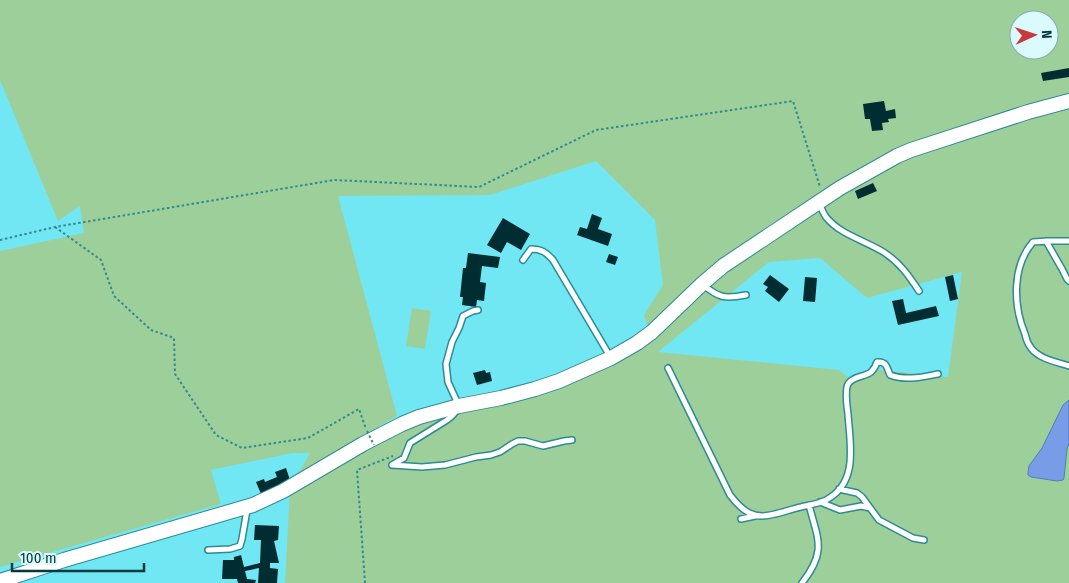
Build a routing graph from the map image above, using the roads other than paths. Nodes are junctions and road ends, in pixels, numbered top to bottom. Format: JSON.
{"nodes":[{"id":1,"x":1069,"y":101,"type":"edge"},
{"id":2,"x":821,"y":201,"type":"junction"},
{"id":3,"x":1046,"y":240,"type":"junction"},
{"id":4,"x":1069,"y":241,"type":"edge"},
{"id":5,"x":523,"y":260,"type":"dead end"},
{"id":6,"x":1069,"y":281,"type":"edge"},
{"id":7,"x":702,"y":284,"type":"junction"},
{"id":8,"x":919,"y":291,"type":"dead end"},
{"id":9,"x":746,"y":295,"type":"dead end"},
{"id":10,"x":478,"y":310,"type":"dead end"},
{"id":11,"x":611,"y":358,"type":"junction"},
{"id":12,"x":1069,"y":366,"type":"edge"},
{"id":13,"x":668,"y":368,"type":"dead end"},
{"id":14,"x":938,"y":374,"type":"dead end"},
{"id":15,"x":459,"y":406,"type":"junction"},
{"id":16,"x":572,"y":440,"type":"dead end"},
{"id":17,"x":839,"y":489,"type":"junction"},
{"id":18,"x":820,"y":502,"type":"junction"},
{"id":19,"x":809,"y":505,"type":"junction"},
{"id":20,"x":247,"y":507,"type":"junction"},
{"id":21,"x":870,"y":508,"type":"junction"},
{"id":22,"x":756,"y":516,"type":"junction"},
{"id":23,"x":740,"y":519,"type":"dead end"},
{"id":24,"x":924,"y":540,"type":"dead end"},
{"id":25,"x":208,"y":550,"type":"dead end"},
{"id":26,"x":0,"y":581,"type":"edge"},
{"id":27,"x":802,"y":583,"type":"edge"}],
"edges":[{"from":1,"to":2,"type":"main road"},
{"from":2,"to":7,"type":"main road"},
{"from":2,"to":8,"type":"lane"},
{"from":3,"to":4,"type":"lane"},
{"from":3,"to":6,"type":"lane"},
{"from":3,"to":12,"type":"lane"},
{"from":5,"to":11,"type":"lane"},
{"from":7,"to":9,"type":"lane"},
{"from":7,"to":11,"type":"main road"},
{"from":10,"to":15,"type":"lane"},
{"from":11,"to":15,"type":"main road"},
{"from":13,"to":22,"type":"lane"},
{"from":14,"to":17,"type":"lane"},
{"from":15,"to":16,"type":"lane"},
{"from":15,"to":20,"type":"main road"},
{"from":17,"to":18,"type":"lane"},
{"from":17,"to":21,"type":"lane"},
{"from":18,"to":19,"type":"lane"},
{"from":18,"to":21,"type":"lane"},
{"from":19,"to":22,"type":"lane"},
{"from":19,"to":27,"type":"lane"},
{"from":20,"to":25,"type":"lane"},
{"from":20,"to":26,"type":"main road"},
{"from":21,"to":24,"type":"lane"},
{"from":22,"to":23,"type":"lane"}]}
